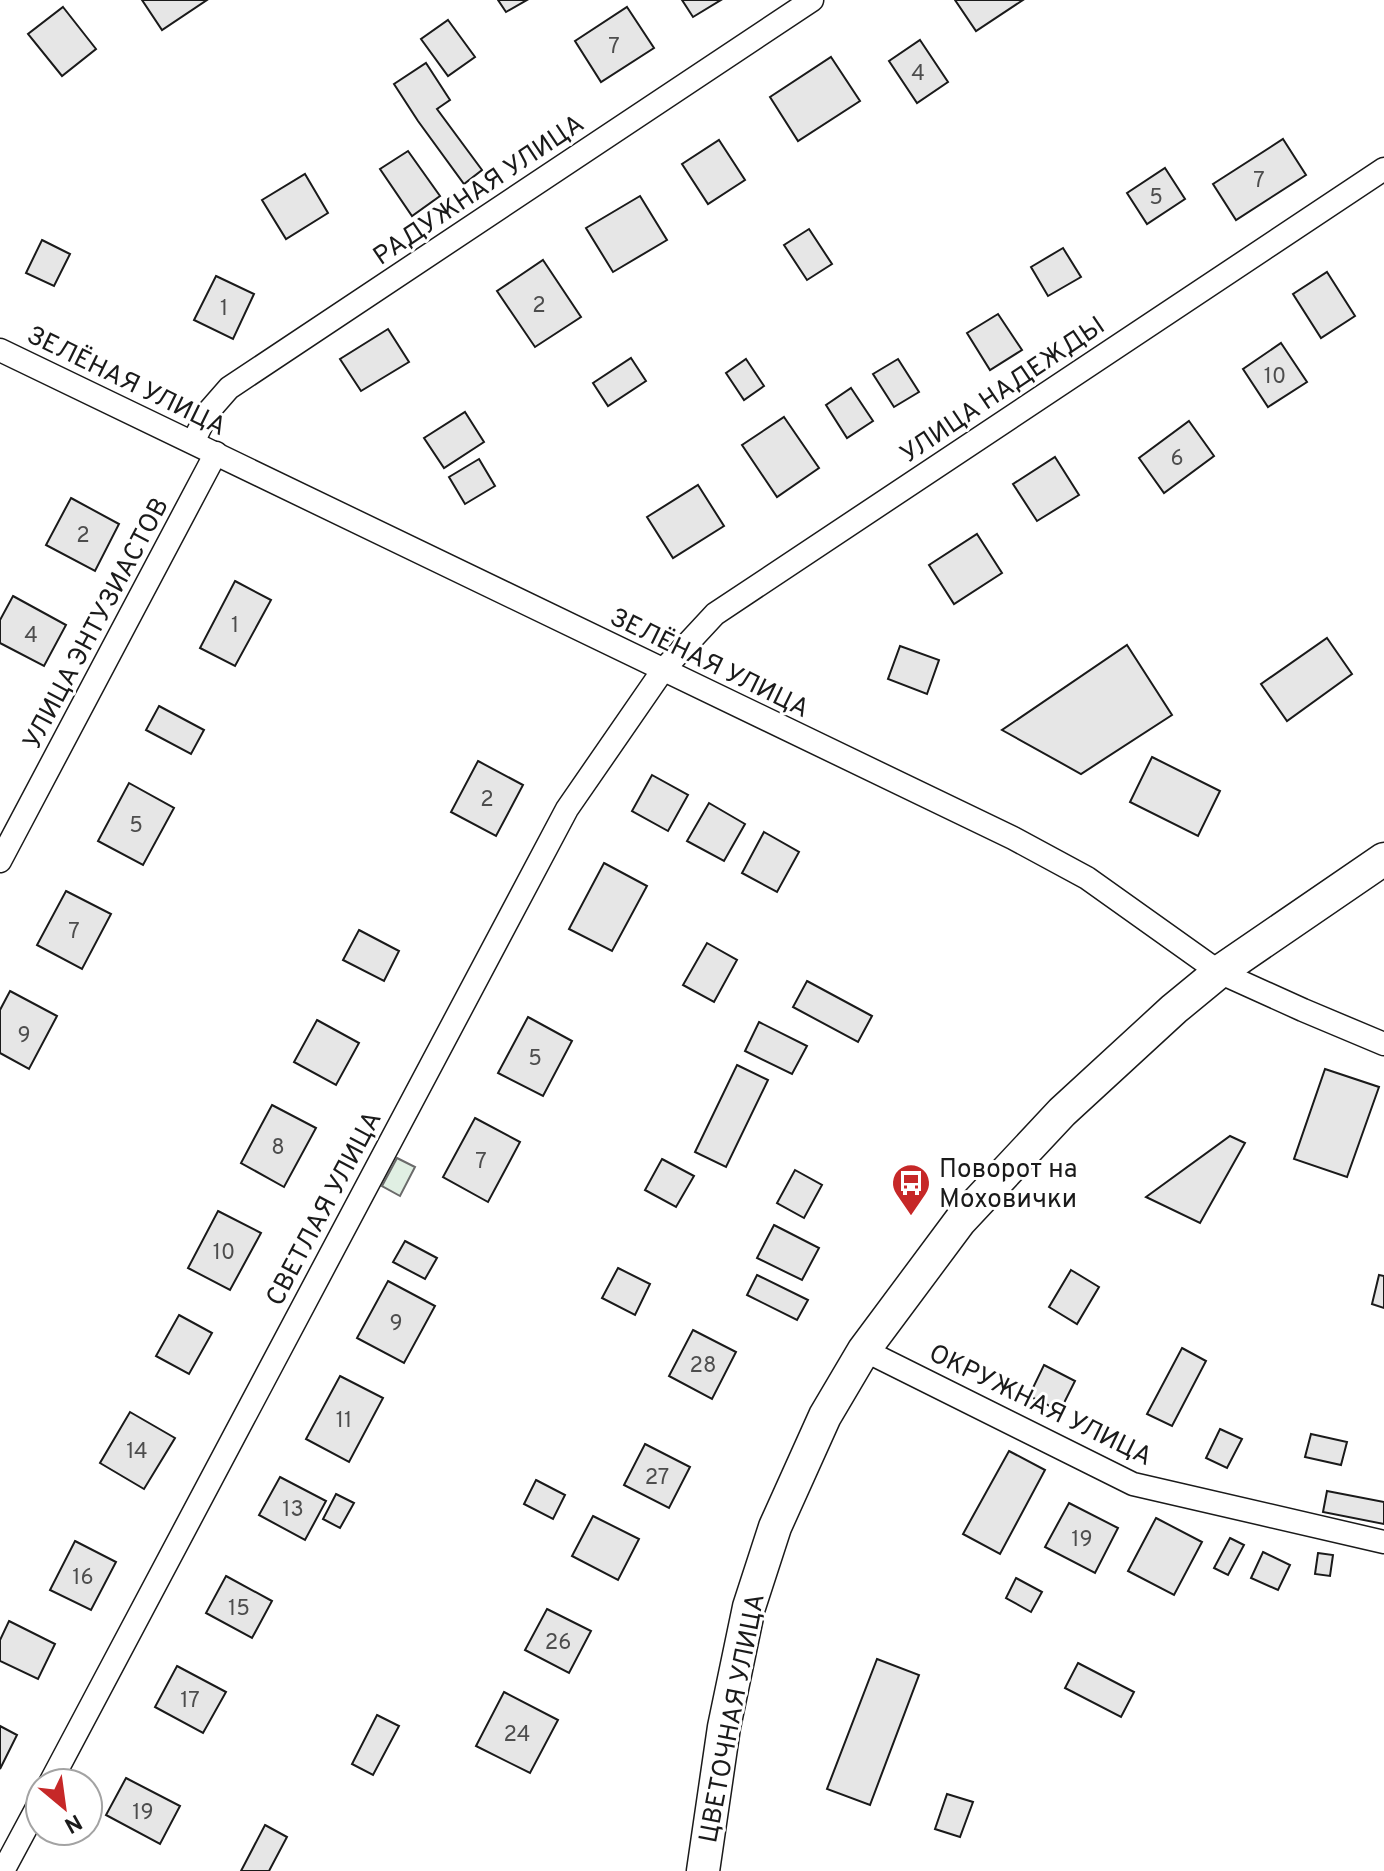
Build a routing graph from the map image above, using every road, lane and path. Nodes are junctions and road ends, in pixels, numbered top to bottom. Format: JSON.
{"nodes":[{"id":1,"x":812,"y":0,"type":"edge"},
{"id":2,"x":1384,"y":169,"type":"edge"},
{"id":3,"x":0,"y":350,"type":"edge"},
{"id":4,"x":193,"y":442,"type":"junction"},
{"id":5,"x":216,"y":453,"type":"junction"},
{"id":6,"x":663,"y":670,"type":"junction"},
{"id":7,"x":1384,"y":859,"type":"edge"},
{"id":8,"x":0,"y":861,"type":"edge"},
{"id":9,"x":1219,"y":972,"type":"junction"},
{"id":10,"x":1384,"y":1044,"type":"edge"},
{"id":11,"x":864,"y":1350,"type":"junction"},
{"id":12,"x":1384,"y":1542,"type":"edge"},
{"id":13,"x":58,"y":1767,"type":"edge"},
{"id":14,"x":24,"y":1832,"type":"edge"},
{"id":15,"x":3,"y":1871,"type":"edge"},
{"id":16,"x":703,"y":1871,"type":"edge"}],
"edges":[{"from":1,"to":4,"type":"street","name":"РАДУЖНАЯ УЛИЦА"},
{"from":2,"to":6,"type":"street","name":"УЛИЦА НАДЕЖДЫ"},
{"from":3,"to":4,"type":"street","name":"ЗЕЛЁНАЯ УЛИЦА"},
{"from":4,"to":5,"type":"street","name":"ЗЕЛЁНАЯ УЛИЦА"},
{"from":5,"to":6,"type":"street","name":"ЗЕЛЁНАЯ УЛИЦА"},
{"from":5,"to":8,"type":"street","name":"УЛИЦА ЭНТУЗИАСТОВ"},
{"from":6,"to":9,"type":"street","name":"ЗЕЛЁНАЯ УЛИЦА"},
{"from":6,"to":13,"type":"street","name":"СВЕТЛАЯ УЛИЦА"},
{"from":7,"to":9,"type":"main road","name":"ЦВЕТОЧНАЯ УЛИЦА"},
{"from":9,"to":10,"type":"street","name":"ЗЕЛЁНАЯ УЛИЦА"},
{"from":9,"to":11,"type":"main road","name":"ЦВЕТОЧНАЯ УЛИЦА"},
{"from":11,"to":12,"type":"street","name":"ОКРУЖНАЯ УЛИЦА"},
{"from":11,"to":16,"type":"main road","name":"ЦВЕТОЧНАЯ УЛИЦА"},
{"from":14,"to":15,"type":"street"}]}
